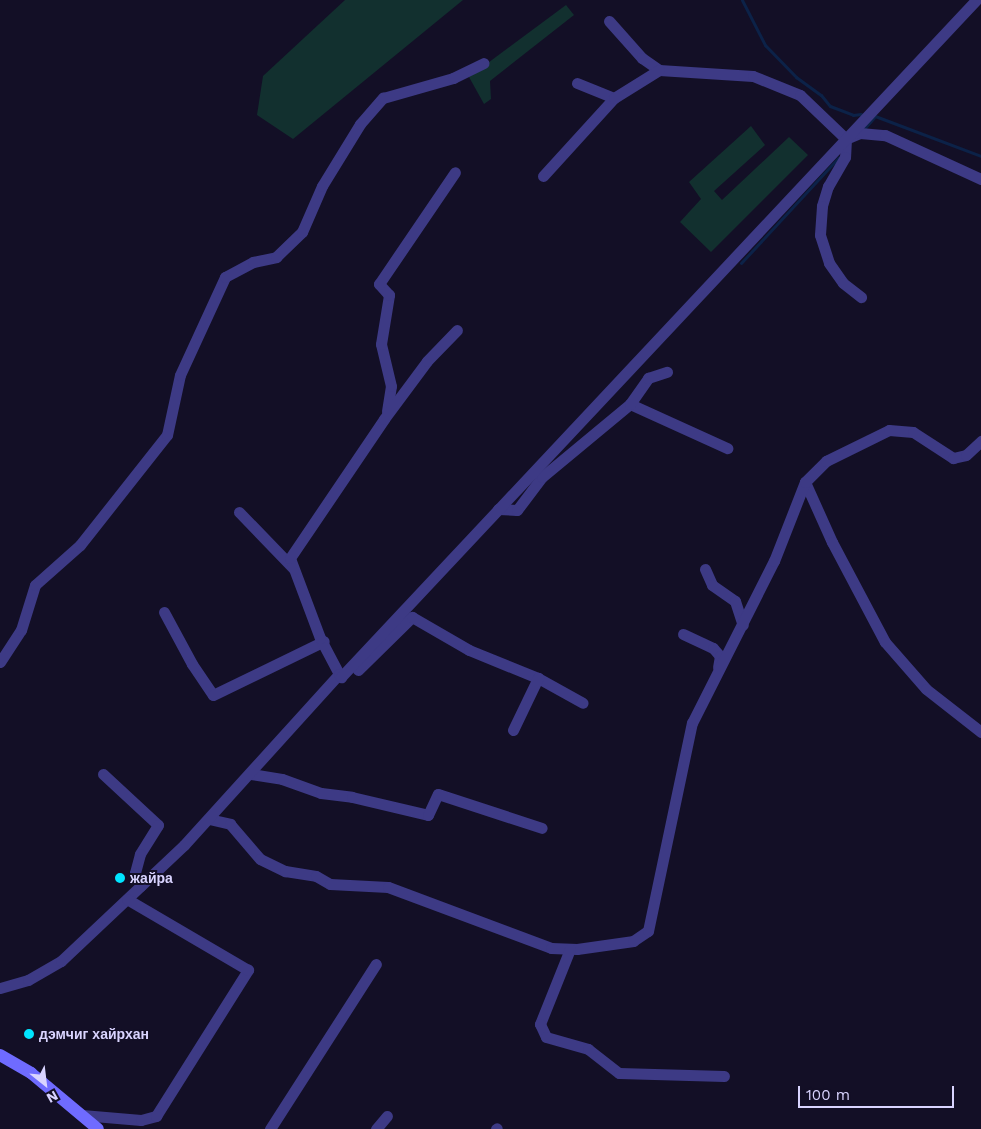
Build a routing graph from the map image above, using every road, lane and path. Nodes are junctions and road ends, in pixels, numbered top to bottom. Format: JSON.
{"nodes":[{"id":1,"x":976,"y":5,"type":"edge"},
{"id":2,"x":608,"y":21,"type":"dead end"},
{"id":3,"x":484,"y":63,"type":"dead end"},
{"id":4,"x":659,"y":70,"type":"junction"},
{"id":5,"x":577,"y":83,"type":"dead end"},
{"id":6,"x":614,"y":98,"type":"junction"},
{"id":7,"x":846,"y":139,"type":"junction"},
{"id":8,"x":456,"y":172,"type":"dead end"},
{"id":9,"x":543,"y":176,"type":"dead end"},
{"id":10,"x":981,"y":178,"type":"edge"},
{"id":11,"x":862,"y":297,"type":"dead end"},
{"id":12,"x":456,"y":330,"type":"dead end"},
{"id":13,"x":667,"y":372,"type":"dead end"},
{"id":14,"x":630,"y":404,"type":"junction"},
{"id":15,"x":384,"y":419,"type":"junction"},
{"id":16,"x":981,"y":441,"type":"edge"},
{"id":17,"x":727,"y":448,"type":"dead end"},
{"id":18,"x":805,"y":482,"type":"junction"},
{"id":19,"x":498,"y":509,"type":"junction"},
{"id":20,"x":239,"y":512,"type":"dead end"},
{"id":21,"x":293,"y":568,"type":"junction"},
{"id":22,"x":705,"y":568,"type":"dead end"},
{"id":23,"x":164,"y":612,"type":"dead end"},
{"id":24,"x":742,"y":625,"type":"junction"},
{"id":25,"x":683,"y":634,"type":"dead end"},
{"id":26,"x":324,"y":641,"type":"junction"},
{"id":27,"x":0,"y":662,"type":"edge"},
{"id":28,"x":717,"y":673,"type":"junction"},
{"id":29,"x":340,"y":675,"type":"junction"},
{"id":30,"x":538,"y":678,"type":"junction"},
{"id":31,"x":583,"y":703,"type":"dead end"},
{"id":32,"x":513,"y":730,"type":"dead end"},
{"id":33,"x":981,"y":732,"type":"edge"},
{"id":34,"x":103,"y":774,"type":"dead end"},
{"id":35,"x":251,"y":774,"type":"junction"},
{"id":36,"x":209,"y":818,"type":"junction"},
{"id":37,"x":542,"y":828,"type":"dead end"},
{"id":38,"x":141,"y":886,"type":"junction"},
{"id":39,"x":127,"y":899,"type":"junction"},
{"id":40,"x":570,"y":949,"type":"junction"},
{"id":41,"x":376,"y":964,"type":"dead end"},
{"id":42,"x":0,"y":988,"type":"edge"},
{"id":43,"x":0,"y":1055,"type":"edge"},
{"id":44,"x":724,"y":1076,"type":"dead end"},
{"id":45,"x":82,"y":1115,"type":"junction"},
{"id":46,"x":387,"y":1116,"type":"dead end"},
{"id":47,"x":98,"y":1129,"type":"edge"},
{"id":48,"x":270,"y":1129,"type":"edge"},
{"id":49,"x":376,"y":1129,"type":"edge"}],
"edges":[{"from":1,"to":7,"type":"street"},
{"from":2,"to":4,"type":"street"},
{"from":3,"to":27,"type":"street"},
{"from":4,"to":6,"type":"street"},
{"from":4,"to":7,"type":"street"},
{"from":5,"to":6,"type":"street"},
{"from":6,"to":9,"type":"street"},
{"from":7,"to":10,"type":"street"},
{"from":7,"to":11,"type":"street"},
{"from":7,"to":19,"type":"street"},
{"from":8,"to":15,"type":"street"},
{"from":12,"to":15,"type":"street"},
{"from":13,"to":14,"type":"street"},
{"from":14,"to":17,"type":"street"},
{"from":14,"to":19,"type":"street"},
{"from":15,"to":21,"type":"street"},
{"from":16,"to":18,"type":"street"},
{"from":18,"to":24,"type":"street"},
{"from":18,"to":33,"type":"street"},
{"from":19,"to":29,"type":"street"},
{"from":20,"to":21,"type":"street"},
{"from":21,"to":26,"type":"street"},
{"from":22,"to":24,"type":"street"},
{"from":23,"to":26,"type":"street"},
{"from":24,"to":28,"type":"street"},
{"from":25,"to":28,"type":"street"},
{"from":26,"to":29,"type":"street"},
{"from":28,"to":40,"type":"street"},
{"from":29,"to":30,"type":"street"},
{"from":29,"to":35,"type":"street"},
{"from":30,"to":31,"type":"street"},
{"from":30,"to":32,"type":"street"},
{"from":34,"to":38,"type":"street"},
{"from":35,"to":36,"type":"street"},
{"from":35,"to":37,"type":"street"},
{"from":36,"to":38,"type":"street"},
{"from":36,"to":40,"type":"street"},
{"from":38,"to":39,"type":"street"},
{"from":39,"to":42,"type":"street"},
{"from":39,"to":45,"type":"street"},
{"from":40,"to":44,"type":"street"},
{"from":41,"to":48,"type":"street"},
{"from":43,"to":45,"type":"main road"},
{"from":45,"to":47,"type":"main road"},
{"from":46,"to":49,"type":"street"}]}
